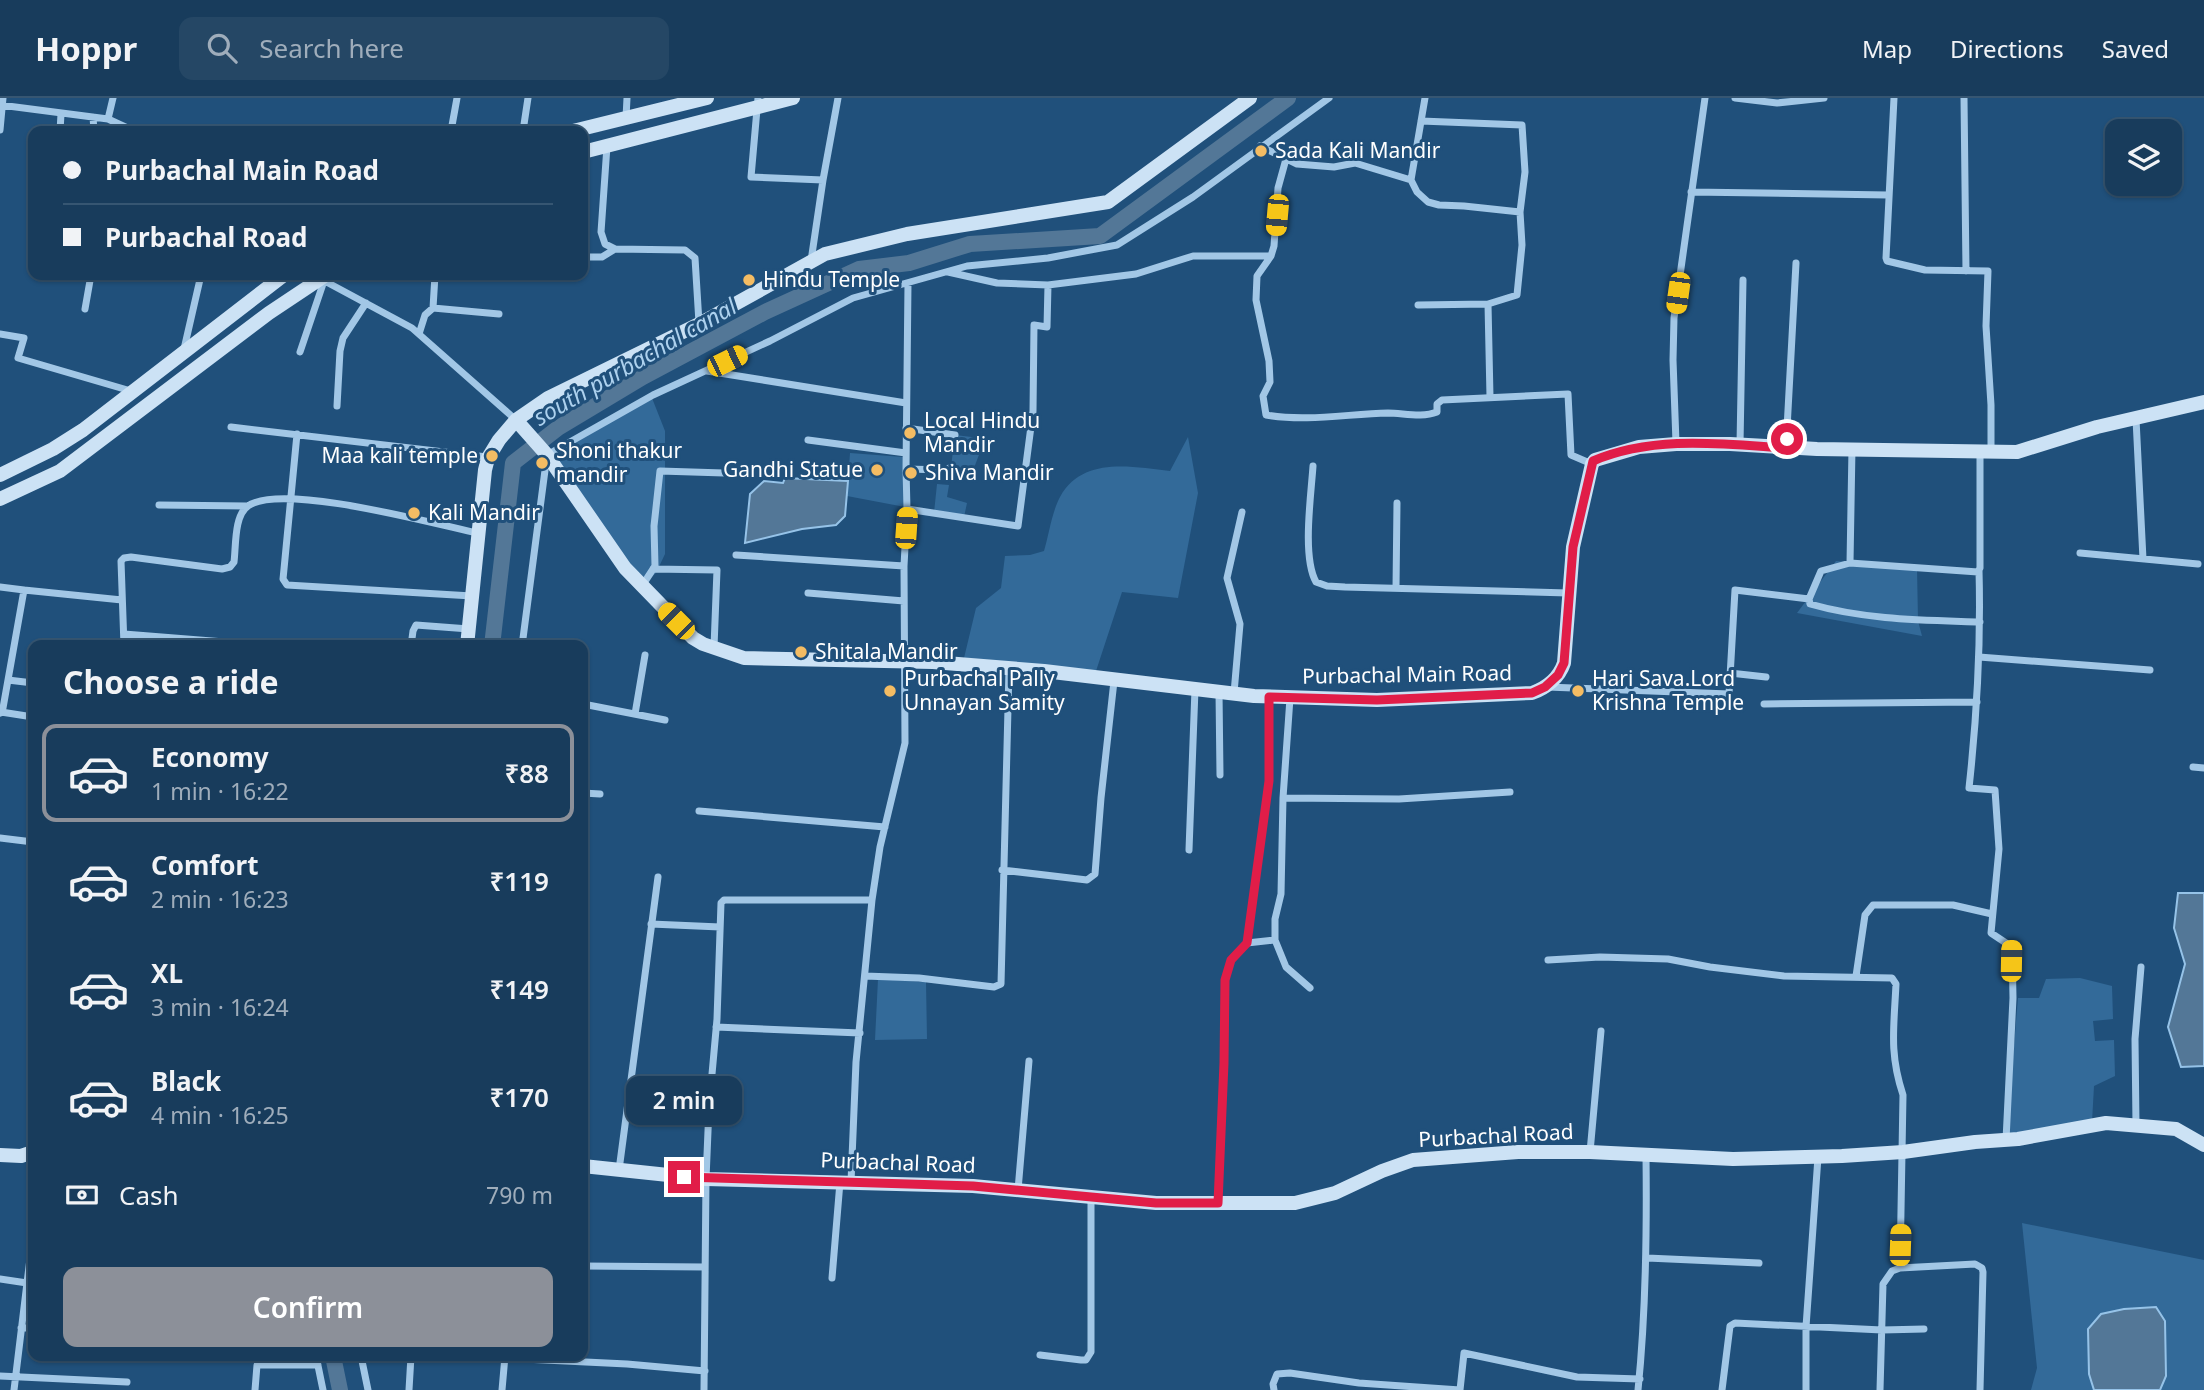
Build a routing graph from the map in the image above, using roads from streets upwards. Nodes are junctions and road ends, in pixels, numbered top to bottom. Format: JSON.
{"nodes":[{"id":1,"x":113,"y":98,"type":"edge"},
{"id":2,"x":457,"y":98,"type":"edge"},
{"id":3,"x":528,"y":98,"type":"edge"},
{"id":4,"x":627,"y":98,"type":"edge"},
{"id":5,"x":708,"y":98,"type":"edge"},
{"id":6,"x":793,"y":98,"type":"edge"},
{"id":7,"x":838,"y":98,"type":"edge"},
{"id":8,"x":1250,"y":98,"type":"edge"},
{"id":9,"x":1329,"y":98,"type":"edge"},
{"id":10,"x":1425,"y":98,"type":"edge"},
{"id":11,"x":1705,"y":98,"type":"edge"},
{"id":12,"x":1735,"y":98,"type":"edge"},
{"id":13,"x":1824,"y":98,"type":"edge"},
{"id":14,"x":1894,"y":98,"type":"edge"},
{"id":15,"x":1964,"y":98,"type":"edge"},
{"id":16,"x":1759,"y":100,"type":"edge"},
{"id":17,"x":2,"y":103,"type":"edge"},
{"id":18,"x":758,"y":103,"type":"edge"},
{"id":19,"x":61,"y":114,"type":"junction"},
{"id":20,"x":93,"y":117,"type":"junction"},
{"id":21,"x":626,"y":118,"type":"junction"},
{"id":22,"x":108,"y":119,"type":"junction"},
{"id":23,"x":1421,"y":121,"type":"junction"},
{"id":24,"x":60,"y":126,"type":"edge"},
{"id":25,"x":94,"y":126,"type":"edge"},
{"id":26,"x":123,"y":126,"type":"edge"},
{"id":27,"x":452,"y":126,"type":"edge"},
{"id":28,"x":524,"y":126,"type":"edge"},
{"id":29,"x":588,"y":127,"type":"edge"},
{"id":30,"x":0,"y":130,"type":"edge"},
{"id":31,"x":607,"y":146,"type":"junction"},
{"id":32,"x":1260,"y":146,"type":"junction"},
{"id":33,"x":588,"y":151,"type":"edge"},
{"id":34,"x":1286,"y":159,"type":"junction"},
{"id":35,"x":823,"y":180,"type":"junction"},
{"id":36,"x":1411,"y":180,"type":"junction"},
{"id":37,"x":1691,"y":192,"type":"junction"},
{"id":38,"x":1888,"y":195,"type":"junction"},
{"id":39,"x":1520,"y":212,"type":"junction"},
{"id":40,"x":615,"y":250,"type":"junction"},
{"id":41,"x":1271,"y":256,"type":"junction"},
{"id":42,"x":588,"y":257,"type":"edge"},
{"id":43,"x":811,"y":262,"type":"junction"},
{"id":44,"x":1796,"y":263,"type":"dead end"},
{"id":45,"x":1966,"y":271,"type":"junction"},
{"id":46,"x":947,"y":272,"type":"junction"},
{"id":47,"x":1743,"y":279,"type":"dead end"},
{"id":48,"x":89,"y":280,"type":"edge"},
{"id":49,"x":200,"y":280,"type":"edge"},
{"id":50,"x":277,"y":280,"type":"edge"},
{"id":51,"x":317,"y":280,"type":"edge"},
{"id":52,"x":320,"y":280,"type":"edge"},
{"id":53,"x":326,"y":280,"type":"edge"},
{"id":54,"x":435,"y":280,"type":"edge"},
{"id":55,"x":908,"y":284,"type":"junction"},
{"id":56,"x":1048,"y":285,"type":"junction"},
{"id":57,"x":366,"y":303,"type":"junction"},
{"id":58,"x":1488,"y":304,"type":"junction"},
{"id":59,"x":1418,"y":305,"type":"dead end"},
{"id":60,"x":433,"y":307,"type":"junction"},
{"id":61,"x":85,"y":309,"type":"dead end"},
{"id":62,"x":499,"y":314,"type":"dead end"},
{"id":63,"x":699,"y":324,"type":"junction"},
{"id":64,"x":0,"y":334,"type":"edge"},
{"id":65,"x":419,"y":334,"type":"junction"},
{"id":66,"x":184,"y":351,"type":"junction"},
{"id":67,"x":300,"y":352,"type":"dead end"},
{"id":68,"x":706,"y":371,"type":"junction"},
{"id":69,"x":131,"y":391,"type":"junction"},
{"id":70,"x":1490,"y":397,"type":"junction"},
{"id":71,"x":2204,"y":402,"type":"edge"},
{"id":72,"x":906,"y":403,"type":"junction"},
{"id":73,"x":337,"y":406,"type":"dead end"},
{"id":74,"x":514,"y":419,"type":"junction"},
{"id":75,"x":2136,"y":419,"type":"junction"},
{"id":76,"x":231,"y":427,"type":"dead end"},
{"id":77,"x":906,"y":428,"type":"junction"},
{"id":78,"x":297,"y":434,"type":"junction"},
{"id":79,"x":955,"y":435,"type":"dead end"},
{"id":80,"x":808,"y":440,"type":"dead end"},
{"id":81,"x":1676,"y":444,"type":"junction"},
{"id":82,"x":1740,"y":444,"type":"junction"},
{"id":83,"x":1786,"y":448,"type":"junction"},
{"id":84,"x":1852,"y":448,"type":"junction"},
{"id":85,"x":1985,"y":452,"type":"junction"},
{"id":86,"x":545,"y":453,"type":"junction"},
{"id":87,"x":906,"y":453,"type":"junction"},
{"id":88,"x":488,"y":458,"type":"junction"},
{"id":89,"x":1592,"y":464,"type":"junction"},
{"id":90,"x":1312,"y":466,"type":"dead end"},
{"id":91,"x":951,"y":467,"type":"dead end"},
{"id":92,"x":906,"y":469,"type":"junction"},
{"id":93,"x":724,"y":473,"type":"dead end"},
{"id":94,"x":0,"y":475,"type":"edge"},
{"id":95,"x":291,"y":498,"type":"junction"},
{"id":96,"x":0,"y":499,"type":"edge"},
{"id":97,"x":1397,"y":503,"type":"dead end"},
{"id":98,"x":159,"y":505,"type":"dead end"},
{"id":99,"x":247,"y":506,"type":"junction"},
{"id":100,"x":907,"y":509,"type":"junction"},
{"id":101,"x":1242,"y":512,"type":"dead end"},
{"id":102,"x":477,"y":533,"type":"junction"},
{"id":103,"x":2080,"y":553,"type":"dead end"},
{"id":104,"x":736,"y":555,"type":"dead end"},
{"id":105,"x":2143,"y":559,"type":"junction"},
{"id":106,"x":1850,"y":563,"type":"junction"},
{"id":107,"x":2198,"y":564,"type":"dead end"},
{"id":108,"x":904,"y":566,"type":"junction"},
{"id":109,"x":653,"y":569,"type":"junction"},
{"id":110,"x":1979,"y":570,"type":"junction"},
{"id":111,"x":0,"y":587,"type":"edge"},
{"id":112,"x":641,"y":587,"type":"junction"},
{"id":113,"x":1396,"y":588,"type":"junction"},
{"id":114,"x":24,"y":590,"type":"junction"},
{"id":115,"x":808,"y":593,"type":"dead end"},
{"id":116,"x":1568,"y":593,"type":"junction"},
{"id":117,"x":472,"y":596,"type":"junction"},
{"id":118,"x":1809,"y":599,"type":"junction"},
{"id":119,"x":122,"y":600,"type":"junction"},
{"id":120,"x":904,"y":601,"type":"junction"},
{"id":121,"x":1980,"y":622,"type":"junction"},
{"id":122,"x":469,"y":629,"type":"junction"},
{"id":123,"x":124,"y":634,"type":"junction"},
{"id":124,"x":124,"y":640,"type":"edge"},
{"id":125,"x":198,"y":640,"type":"edge"},
{"id":126,"x":412,"y":640,"type":"edge"},
{"id":127,"x":468,"y":640,"type":"edge"},
{"id":128,"x":523,"y":640,"type":"edge"},
{"id":129,"x":714,"y":647,"type":"junction"},
{"id":130,"x":645,"y":654,"type":"dead end"},
{"id":131,"x":1979,"y":657,"type":"junction"},
{"id":132,"x":905,"y":661,"type":"junction"},
{"id":133,"x":1009,"y":668,"type":"junction"},
{"id":134,"x":2150,"y":670,"type":"dead end"},
{"id":135,"x":1730,"y":673,"type":"junction"},
{"id":136,"x":1766,"y":677,"type":"dead end"},
{"id":137,"x":8,"y":680,"type":"junction"},
{"id":138,"x":1114,"y":681,"type":"junction"},
{"id":139,"x":28,"y":682,"type":"edge"},
{"id":140,"x":1545,"y":687,"type":"junction"},
{"id":141,"x":1195,"y":689,"type":"junction"},
{"id":142,"x":1226,"y":693,"type":"junction"},
{"id":143,"x":1269,"y":697,"type":"junction"},
{"id":144,"x":1290,"y":698,"type":"junction"},
{"id":145,"x":1977,"y":702,"type":"junction"},
{"id":146,"x":1764,"y":704,"type":"dead end"},
{"id":147,"x":588,"y":705,"type":"edge"},
{"id":148,"x":0,"y":713,"type":"edge"},
{"id":149,"x":635,"y":714,"type":"junction"},
{"id":150,"x":28,"y":716,"type":"edge"},
{"id":151,"x":665,"y":720,"type":"dead end"},
{"id":152,"x":2193,"y":767,"type":"dead end"},
{"id":153,"x":2204,"y":768,"type":"edge"},
{"id":154,"x":1220,"y":775,"type":"dead end"},
{"id":155,"x":1510,"y":792,"type":"dead end"},
{"id":156,"x":588,"y":793,"type":"edge"},
{"id":157,"x":600,"y":794,"type":"dead end"},
{"id":158,"x":1283,"y":798,"type":"junction"},
{"id":159,"x":699,"y":811,"type":"dead end"},
{"id":160,"x":885,"y":827,"type":"junction"},
{"id":161,"x":0,"y":838,"type":"edge"},
{"id":162,"x":28,"y":841,"type":"edge"},
{"id":163,"x":1189,"y":850,"type":"dead end"},
{"id":164,"x":1002,"y":870,"type":"junction"},
{"id":165,"x":659,"y":877,"type":"dead end"},
{"id":166,"x":872,"y":900,"type":"junction"},
{"id":167,"x":1992,"y":914,"type":"junction"},
{"id":168,"x":651,"y":924,"type":"junction"},
{"id":169,"x":720,"y":927,"type":"junction"},
{"id":170,"x":1275,"y":940,"type":"junction"},
{"id":171,"x":1247,"y":943,"type":"junction"},
{"id":172,"x":1548,"y":960,"type":"dead end"},
{"id":173,"x":2141,"y":967,"type":"dead end"},
{"id":174,"x":865,"y":976,"type":"junction"},
{"id":175,"x":1856,"y":976,"type":"junction"},
{"id":176,"x":1310,"y":988,"type":"dead end"},
{"id":177,"x":716,"y":1027,"type":"junction"},
{"id":178,"x":1601,"y":1031,"type":"dead end"},
{"id":179,"x":860,"y":1033,"type":"junction"},
{"id":180,"x":1029,"y":1061,"type":"dead end"},
{"id":181,"x":2136,"y":1125,"type":"junction"},
{"id":182,"x":2006,"y":1140,"type":"junction"},
{"id":183,"x":2204,"y":1145,"type":"edge"},
{"id":184,"x":1590,"y":1152,"type":"junction"},
{"id":185,"x":1903,"y":1152,"type":"junction"},
{"id":186,"x":28,"y":1154,"type":"edge"},
{"id":187,"x":0,"y":1155,"type":"edge"},
{"id":188,"x":1646,"y":1156,"type":"junction"},
{"id":189,"x":1818,"y":1156,"type":"junction"},
{"id":190,"x":588,"y":1167,"type":"edge"},
{"id":191,"x":619,"y":1171,"type":"junction"},
{"id":192,"x":706,"y":1179,"type":"junction"},
{"id":193,"x":845,"y":1182,"type":"junction"},
{"id":194,"x":1018,"y":1190,"type":"junction"},
{"id":195,"x":1091,"y":1198,"type":"junction"},
{"id":196,"x":1218,"y":1203,"type":"junction"},
{"id":197,"x":1647,"y":1258,"type":"junction"},
{"id":198,"x":1759,"y":1263,"type":"dead end"},
{"id":199,"x":588,"y":1266,"type":"edge"},
{"id":200,"x":705,"y":1267,"type":"junction"},
{"id":201,"x":1900,"y":1268,"type":"junction"},
{"id":202,"x":28,"y":1275,"type":"edge"},
{"id":203,"x":832,"y":1278,"type":"dead end"},
{"id":204,"x":0,"y":1279,"type":"edge"},
{"id":205,"x":27,"y":1283,"type":"junction"},
{"id":206,"x":1806,"y":1327,"type":"junction"},
{"id":207,"x":21,"y":1328,"type":"junction"},
{"id":208,"x":28,"y":1328,"type":"edge"},
{"id":209,"x":1924,"y":1329,"type":"dead end"},
{"id":210,"x":1882,"y":1330,"type":"junction"},
{"id":211,"x":1040,"y":1355,"type":"dead end"},
{"id":212,"x":257,"y":1361,"type":"edge"},
{"id":213,"x":317,"y":1361,"type":"edge"},
{"id":214,"x":362,"y":1361,"type":"edge"},
{"id":215,"x":411,"y":1361,"type":"edge"},
{"id":216,"x":505,"y":1361,"type":"edge"},
{"id":217,"x":574,"y":1361,"type":"edge"},
{"id":218,"x":705,"y":1371,"type":"junction"},
{"id":219,"x":0,"y":1376,"type":"edge"},
{"id":220,"x":16,"y":1378,"type":"junction"},
{"id":221,"x":1640,"y":1379,"type":"junction"},
{"id":222,"x":127,"y":1382,"type":"dead end"},
{"id":223,"x":14,"y":1390,"type":"edge"},
{"id":224,"x":256,"y":1390,"type":"edge"},
{"id":225,"x":323,"y":1390,"type":"edge"},
{"id":226,"x":368,"y":1390,"type":"edge"},
{"id":227,"x":409,"y":1390,"type":"edge"},
{"id":228,"x":502,"y":1390,"type":"edge"},
{"id":229,"x":705,"y":1390,"type":"edge"},
{"id":230,"x":1274,"y":1390,"type":"edge"},
{"id":231,"x":1460,"y":1390,"type":"edge"},
{"id":232,"x":1639,"y":1390,"type":"edge"},
{"id":233,"x":1722,"y":1390,"type":"edge"},
{"id":234,"x":1806,"y":1390,"type":"edge"},
{"id":235,"x":1880,"y":1390,"type":"edge"},
{"id":236,"x":1980,"y":1390,"type":"edge"}],
"edges":[{"from":1,"to":22,"type":"street"},
{"from":2,"to":27,"type":"street"},
{"from":3,"to":28,"type":"street"},
{"from":4,"to":21,"type":"street"},
{"from":5,"to":21,"type":"street"},
{"from":6,"to":18,"type":"street"},
{"from":7,"to":35,"type":"street"},
{"from":8,"to":43,"type":"street"},
{"from":9,"to":32,"type":"street"},
{"from":10,"to":23,"type":"street"},
{"from":11,"to":37,"type":"street"},
{"from":12,"to":16,"type":"street"},
{"from":13,"to":16,"type":"street"},
{"from":14,"to":38,"type":"street"},
{"from":15,"to":45,"type":"street"},
{"from":17,"to":19,"type":"street"},
{"from":17,"to":30,"type":"street"},
{"from":18,"to":31,"type":"street"},
{"from":18,"to":35,"type":"street"},
{"from":19,"to":20,"type":"street"},
{"from":19,"to":24,"type":"street"},
{"from":20,"to":22,"type":"street"},
{"from":20,"to":25,"type":"street"},
{"from":21,"to":29,"type":"street"},
{"from":22,"to":26,"type":"street"},
{"from":23,"to":36,"type":"street"},
{"from":23,"to":39,"type":"street"},
{"from":31,"to":33,"type":"street"},
{"from":31,"to":40,"type":"street"},
{"from":32,"to":34,"type":"street"},
{"from":32,"to":46,"type":"street"},
{"from":34,"to":36,"type":"street"},
{"from":34,"to":41,"type":"street"},
{"from":35,"to":43,"type":"street"},
{"from":36,"to":39,"type":"street"},
{"from":37,"to":38,"type":"street"},
{"from":37,"to":81,"type":"street"},
{"from":38,"to":45,"type":"street"},
{"from":39,"to":58,"type":"street"},
{"from":40,"to":42,"type":"street"},
{"from":40,"to":63,"type":"street"},
{"from":41,"to":56,"type":"street"},
{"from":41,"to":70,"type":"street"},
{"from":43,"to":63,"type":"street"},
{"from":44,"to":83,"type":"street"},
{"from":45,"to":85,"type":"street"},
{"from":46,"to":55,"type":"street"},
{"from":46,"to":56,"type":"street"},
{"from":47,"to":82,"type":"street"},
{"from":48,"to":61,"type":"street"},
{"from":49,"to":66,"type":"street"},
{"from":50,"to":66,"type":"street"},
{"from":51,"to":96,"type":"street"},
{"from":52,"to":67,"type":"street"},
{"from":53,"to":57,"type":"street","name":"Purbachal Main Road"},
{"from":54,"to":60,"type":"street"},
{"from":55,"to":68,"type":"street"},
{"from":55,"to":72,"type":"street"},
{"from":56,"to":100,"type":"street"},
{"from":57,"to":65,"type":"street","name":"Purbachal Main Road"},
{"from":57,"to":73,"type":"street"},
{"from":58,"to":59,"type":"street"},
{"from":58,"to":70,"type":"street"},
{"from":60,"to":62,"type":"street"},
{"from":60,"to":65,"type":"street"},
{"from":63,"to":74,"type":"street"},
{"from":64,"to":69,"type":"street"},
{"from":65,"to":74,"type":"street","name":"Purbachal Main Road"},
{"from":66,"to":69,"type":"street"},
{"from":68,"to":72,"type":"street"},
{"from":68,"to":86,"type":"street"},
{"from":69,"to":94,"type":"street"},
{"from":70,"to":89,"type":"street"},
{"from":71,"to":75,"type":"street"},
{"from":72,"to":77,"type":"street"},
{"from":74,"to":86,"type":"street","name":"Purbachal Main Road"},
{"from":74,"to":88,"type":"street"},
{"from":75,"to":85,"type":"street"},
{"from":75,"to":105,"type":"street"},
{"from":76,"to":78,"type":"street"},
{"from":77,"to":79,"type":"street"},
{"from":77,"to":87,"type":"street"},
{"from":78,"to":88,"type":"street"},
{"from":78,"to":95,"type":"street"},
{"from":80,"to":87,"type":"street"},
{"from":81,"to":82,"type":"street"},
{"from":81,"to":89,"type":"street"},
{"from":82,"to":83,"type":"street"},
{"from":83,"to":84,"type":"street"},
{"from":84,"to":85,"type":"street"},
{"from":84,"to":106,"type":"street"},
{"from":85,"to":110,"type":"street"},
{"from":86,"to":112,"type":"street","name":"Purbachal Main Road"},
{"from":86,"to":128,"type":"street"},
{"from":87,"to":92,"type":"street"},
{"from":88,"to":102,"type":"street"},
{"from":89,"to":116,"type":"street"},
{"from":90,"to":113,"type":"street"},
{"from":91,"to":92,"type":"street"},
{"from":92,"to":100,"type":"street"},
{"from":93,"to":109,"type":"street"},
{"from":95,"to":99,"type":"street"},
{"from":95,"to":102,"type":"street"},
{"from":95,"to":117,"type":"street"},
{"from":97,"to":113,"type":"street"},
{"from":98,"to":99,"type":"street"},
{"from":99,"to":119,"type":"street"},
{"from":100,"to":108,"type":"street"},
{"from":101,"to":142,"type":"street"},
{"from":102,"to":117,"type":"street"},
{"from":103,"to":105,"type":"street"},
{"from":104,"to":108,"type":"street"},
{"from":105,"to":107,"type":"street"},
{"from":106,"to":110,"type":"street"},
{"from":106,"to":118,"type":"street"},
{"from":108,"to":120,"type":"street"},
{"from":109,"to":112,"type":"street"},
{"from":109,"to":129,"type":"street"},
{"from":110,"to":121,"type":"street"},
{"from":111,"to":114,"type":"street"},
{"from":112,"to":129,"type":"street","name":"Purbachal Main Road"},
{"from":113,"to":116,"type":"street"},
{"from":114,"to":119,"type":"street"},
{"from":114,"to":137,"type":"street"},
{"from":115,"to":120,"type":"street"},
{"from":116,"to":140,"type":"street"},
{"from":117,"to":122,"type":"street"},
{"from":118,"to":121,"type":"street"},
{"from":118,"to":135,"type":"street"},
{"from":119,"to":123,"type":"street"},
{"from":120,"to":132,"type":"street"},
{"from":121,"to":131,"type":"street"},
{"from":122,"to":126,"type":"street"},
{"from":122,"to":127,"type":"street"},
{"from":123,"to":124,"type":"street"},
{"from":123,"to":125,"type":"street"},
{"from":129,"to":132,"type":"street","name":"Purbachal Main Road"},
{"from":130,"to":149,"type":"street"},
{"from":131,"to":134,"type":"street"},
{"from":131,"to":145,"type":"street"},
{"from":132,"to":133,"type":"street","name":"Purbachal Main Road"},
{"from":132,"to":160,"type":"street"},
{"from":133,"to":138,"type":"street","name":"Purbachal Main Road"},
{"from":133,"to":164,"type":"street"},
{"from":135,"to":136,"type":"street"},
{"from":135,"to":140,"type":"street"},
{"from":137,"to":139,"type":"street"},
{"from":137,"to":148,"type":"street"},
{"from":138,"to":141,"type":"street","name":"Purbachal Main Road"},
{"from":138,"to":164,"type":"street"},
{"from":140,"to":144,"type":"street","name":"Purbachal Main Road"},
{"from":141,"to":142,"type":"street","name":"Purbachal Main Road"},
{"from":141,"to":163,"type":"street"},
{"from":142,"to":143,"type":"street","name":"Purbachal Main Road"},
{"from":142,"to":154,"type":"street"},
{"from":143,"to":144,"type":"street","name":"Purbachal Main Road"},
{"from":143,"to":171,"type":"street"},
{"from":144,"to":158,"type":"street"},
{"from":145,"to":146,"type":"street"},
{"from":145,"to":167,"type":"street"},
{"from":147,"to":149,"type":"street"},
{"from":148,"to":150,"type":"street"},
{"from":149,"to":151,"type":"street"},
{"from":152,"to":153,"type":"street"},
{"from":155,"to":158,"type":"street"},
{"from":156,"to":157,"type":"street"},
{"from":158,"to":170,"type":"street"},
{"from":159,"to":160,"type":"street"},
{"from":160,"to":166,"type":"street"},
{"from":161,"to":162,"type":"street"},
{"from":164,"to":174,"type":"street"},
{"from":165,"to":168,"type":"street"},
{"from":166,"to":169,"type":"street"},
{"from":166,"to":174,"type":"street"},
{"from":167,"to":175,"type":"street"},
{"from":167,"to":182,"type":"street"},
{"from":168,"to":169,"type":"street"},
{"from":168,"to":191,"type":"street"},
{"from":169,"to":177,"type":"street"},
{"from":170,"to":171,"type":"street"},
{"from":170,"to":176,"type":"street"},
{"from":171,"to":196,"type":"street"},
{"from":172,"to":175,"type":"street"},
{"from":173,"to":181,"type":"street"},
{"from":174,"to":179,"type":"street"},
{"from":175,"to":185,"type":"street"},
{"from":177,"to":179,"type":"street"},
{"from":177,"to":192,"type":"street"},
{"from":178,"to":184,"type":"street"},
{"from":179,"to":193,"type":"street"},
{"from":180,"to":194,"type":"street"},
{"from":181,"to":182,"type":"street","name":"Purbachal Road"},
{"from":181,"to":183,"type":"street","name":"Purbachal Road"},
{"from":182,"to":185,"type":"street","name":"Purbachal Road"},
{"from":184,"to":188,"type":"street","name":"Purbachal Road"},
{"from":184,"to":196,"type":"street","name":"Purbachal Road"},
{"from":185,"to":189,"type":"street","name":"Purbachal Road"},
{"from":185,"to":201,"type":"street"},
{"from":186,"to":187,"type":"street"},
{"from":188,"to":189,"type":"street","name":"Purbachal Road"},
{"from":188,"to":197,"type":"street"},
{"from":189,"to":206,"type":"street"},
{"from":190,"to":191,"type":"street","name":"Purbachal Road"},
{"from":191,"to":192,"type":"street","name":"Purbachal Road"},
{"from":192,"to":193,"type":"street","name":"Purbachal Road"},
{"from":192,"to":200,"type":"street"},
{"from":193,"to":194,"type":"street","name":"Purbachal Road"},
{"from":193,"to":203,"type":"street"},
{"from":194,"to":195,"type":"street","name":"Purbachal Road"},
{"from":195,"to":196,"type":"street","name":"Purbachal Road"},
{"from":195,"to":211,"type":"street"},
{"from":197,"to":198,"type":"street"},
{"from":197,"to":221,"type":"street"},
{"from":199,"to":200,"type":"street"},
{"from":200,"to":218,"type":"street"},
{"from":201,"to":210,"type":"street"},
{"from":201,"to":236,"type":"street"},
{"from":202,"to":205,"type":"street"},
{"from":204,"to":205,"type":"street"},
{"from":205,"to":207,"type":"street"},
{"from":206,"to":210,"type":"street"},
{"from":206,"to":233,"type":"street"},
{"from":206,"to":234,"type":"street"},
{"from":207,"to":208,"type":"street"},
{"from":207,"to":220,"type":"street"},
{"from":209,"to":210,"type":"street"},
{"from":210,"to":235,"type":"street"},
{"from":212,"to":213,"type":"street"},
{"from":212,"to":224,"type":"street"},
{"from":213,"to":225,"type":"street"},
{"from":214,"to":226,"type":"street"},
{"from":215,"to":227,"type":"street"},
{"from":216,"to":228,"type":"street"},
{"from":217,"to":218,"type":"street"},
{"from":218,"to":229,"type":"street"},
{"from":219,"to":220,"type":"street"},
{"from":220,"to":222,"type":"street"},
{"from":220,"to":223,"type":"street"},
{"from":221,"to":231,"type":"street"},
{"from":221,"to":232,"type":"street"},
{"from":230,"to":231,"type":"street"}]}
